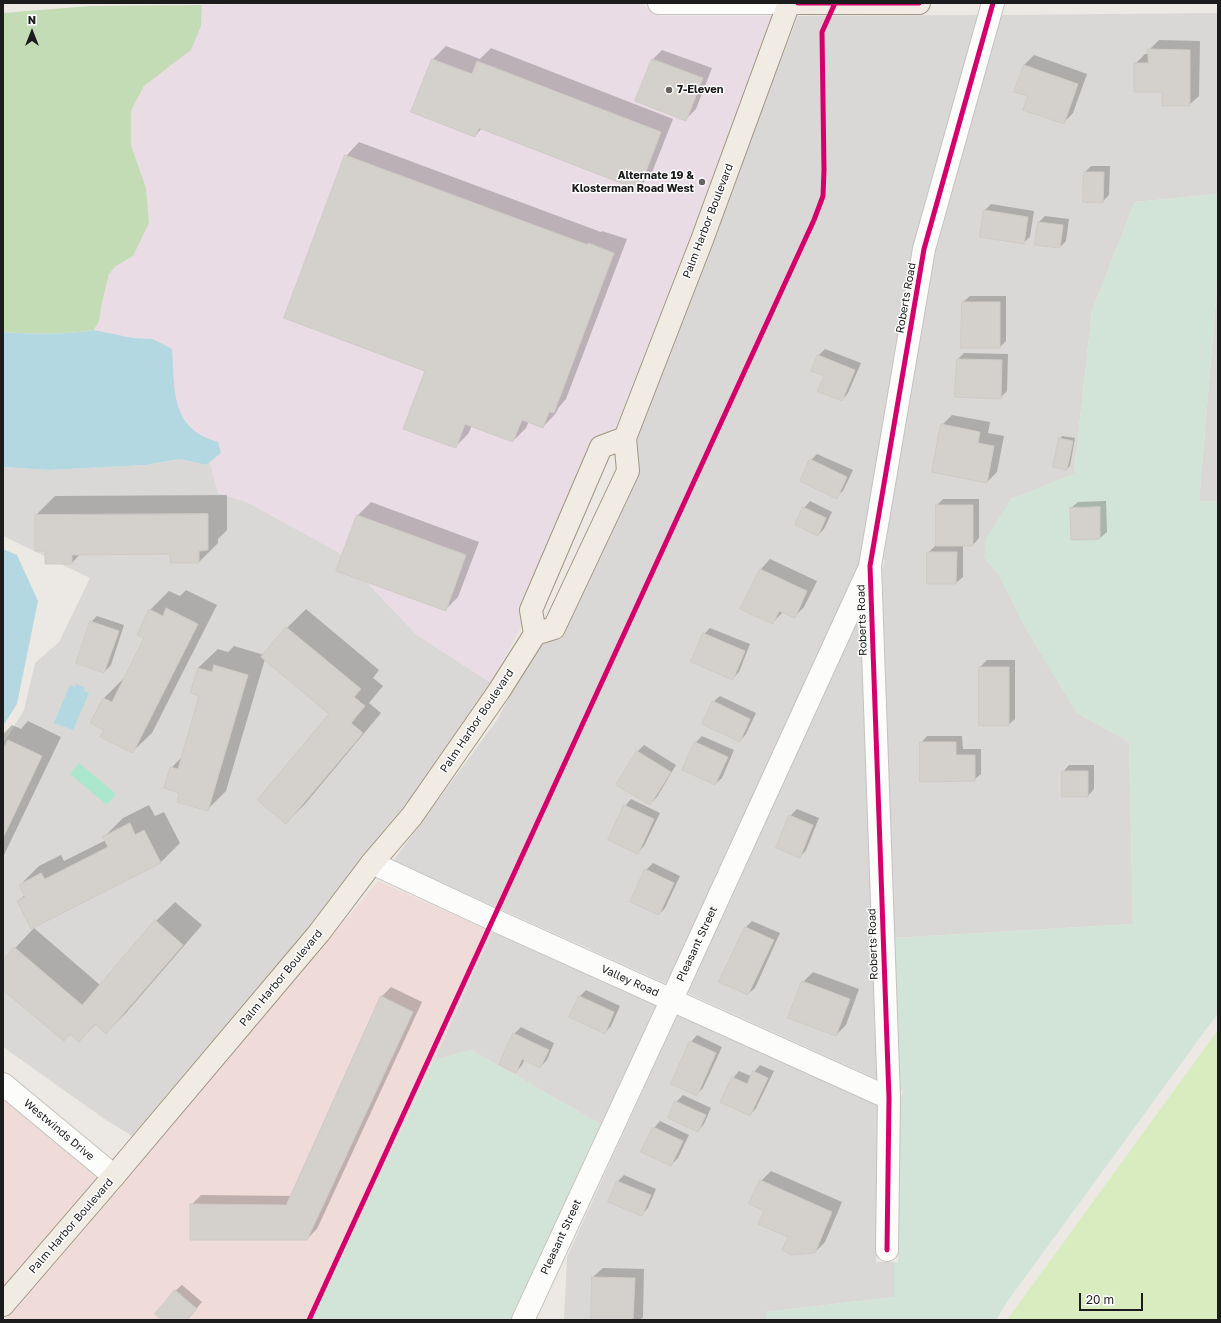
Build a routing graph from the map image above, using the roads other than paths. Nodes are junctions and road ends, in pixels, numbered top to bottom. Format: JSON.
{"nodes":[{"id":1,"x":659,"y":3,"type":"edge"},
{"id":2,"x":771,"y":3,"type":"edge"},
{"id":3,"x":789,"y":3,"type":"edge"},
{"id":4,"x":798,"y":3,"type":"edge"},
{"id":5,"x":919,"y":3,"type":"edge"},
{"id":6,"x":993,"y":3,"type":"edge"},
{"id":7,"x":625,"y":438,"type":"junction"},
{"id":8,"x":870,"y":566,"type":"junction"},
{"id":9,"x":535,"y":634,"type":"junction"},
{"id":10,"x":372,"y":864,"type":"junction"},
{"id":11,"x":672,"y":999,"type":"junction"},
{"id":12,"x":3,"y":1084,"type":"edge"},
{"id":13,"x":889,"y":1098,"type":"junction"},
{"id":14,"x":114,"y":1176,"type":"junction"},
{"id":15,"x":887,"y":1250,"type":"dead end"},
{"id":16,"x":3,"y":1305,"type":"edge"},
{"id":17,"x":523,"y":1320,"type":"edge"}],
"edges":[{"from":1,"to":2,"type":"street"},
{"from":3,"to":7,"type":"main road","name":"Palm Harbor Boulevard"},
{"from":4,"to":5,"type":"main road"},
{"from":6,"to":8,"type":"street","name":"Roberts Road"},
{"from":7,"to":9,"type":"main road","name":"Palm Harbor Boulevard"},
{"from":7,"to":9,"type":"main road"},
{"from":8,"to":11,"type":"street","name":"Pleasant Street"},
{"from":8,"to":13,"type":"street","name":"Roberts Road"},
{"from":9,"to":10,"type":"main road","name":"Palm Harbor Boulevard"},
{"from":10,"to":11,"type":"street","name":"Valley Road"},
{"from":10,"to":14,"type":"main road","name":"Palm Harbor Boulevard"},
{"from":11,"to":13,"type":"street","name":"Valley Road"},
{"from":11,"to":17,"type":"street","name":"Pleasant Street"},
{"from":12,"to":14,"type":"street","name":"Westwinds Drive"},
{"from":13,"to":15,"type":"street","name":"Roberts Road"},
{"from":14,"to":16,"type":"main road","name":"Palm Harbor Boulevard"}]}
